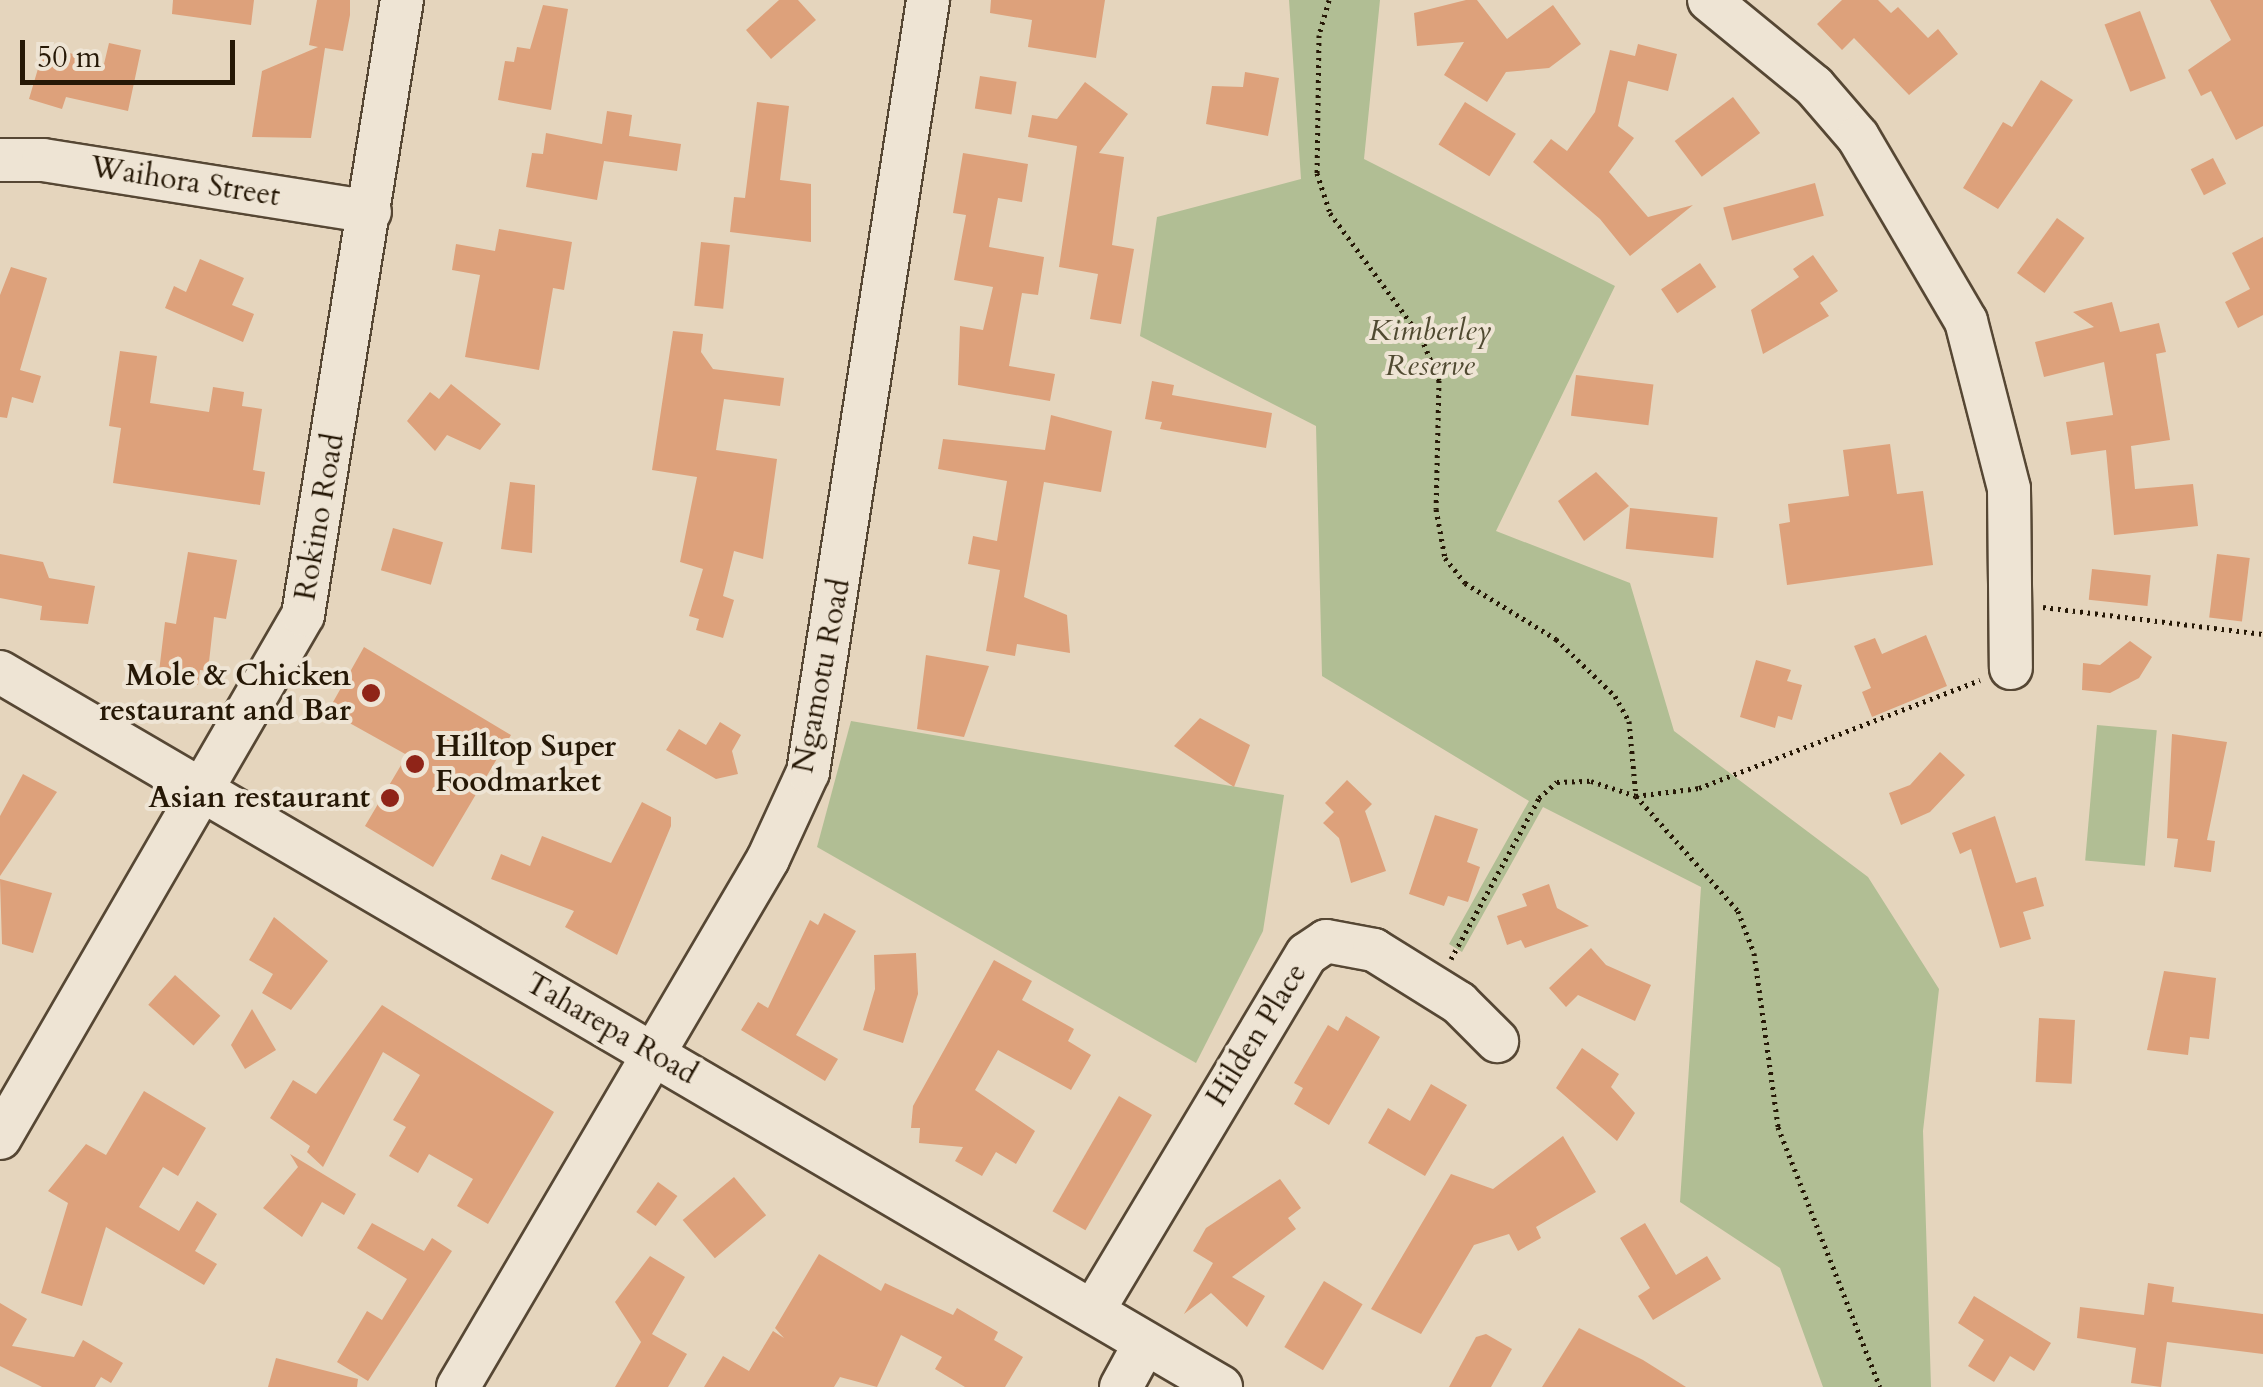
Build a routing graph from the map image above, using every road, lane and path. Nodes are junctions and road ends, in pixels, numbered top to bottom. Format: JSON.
{"nodes":[{"id":1,"x":402,"y":0,"type":"edge"},
{"id":2,"x":928,"y":0,"type":"edge"},
{"id":3,"x":1330,"y":0,"type":"edge"},
{"id":4,"x":1708,"y":0,"type":"edge"},
{"id":5,"x":0,"y":160,"type":"edge"},
{"id":6,"x":370,"y":212,"type":"junction"},
{"id":7,"x":2014,"y":603,"type":"junction"},
{"id":8,"x":2263,"y":634,"type":"edge"},
{"id":9,"x":2012,"y":668,"type":"joint"},
{"id":10,"x":0,"y":672,"type":"edge"},
{"id":11,"x":203,"y":790,"type":"junction"},
{"id":12,"x":1636,"y":796,"type":"junction"},
{"id":13,"x":1436,"y":988,"type":"junction"},
{"id":14,"x":1497,"y":1041,"type":"dead end"},
{"id":15,"x":652,"y":1054,"type":"junction"},
{"id":16,"x":0,"y":1138,"type":"edge"},
{"id":17,"x":1093,"y":1311,"type":"junction"},
{"id":18,"x":1146,"y":1343,"type":"junction"},
{"id":19,"x":458,"y":1387,"type":"edge"},
{"id":20,"x":1122,"y":1387,"type":"edge"},
{"id":21,"x":1221,"y":1387,"type":"edge"},
{"id":22,"x":1880,"y":1387,"type":"edge"}],
"edges":[{"from":1,"to":6,"type":"street","name":"Rokino Road"},
{"from":2,"to":15,"type":"street","name":"Ngamotu Road"},
{"from":3,"to":12,"type":"path"},
{"from":4,"to":7,"type":"street"},
{"from":5,"to":6,"type":"street","name":"Waihora Street"},
{"from":6,"to":11,"type":"street","name":"Rokino Road"},
{"from":7,"to":8,"type":"path"},
{"from":7,"to":9,"type":"street"},
{"from":9,"to":12,"type":"path"},
{"from":10,"to":11,"type":"street","name":"Taharepa Road"},
{"from":11,"to":15,"type":"street","name":"Taharepa Road"},
{"from":11,"to":16,"type":"street","name":"Rokino Road"},
{"from":12,"to":13,"type":"path"},
{"from":12,"to":22,"type":"path"},
{"from":13,"to":14,"type":"street","name":"Hilden Place"},
{"from":13,"to":17,"type":"street","name":"Hilden Place"},
{"from":15,"to":17,"type":"street","name":"Taharepa Road"},
{"from":15,"to":19,"type":"street","name":"Ngamotu Road"},
{"from":17,"to":18,"type":"street","name":"Taharepa Road"},
{"from":18,"to":20,"type":"street"},
{"from":18,"to":21,"type":"street","name":"Taharepa Road"}]}
